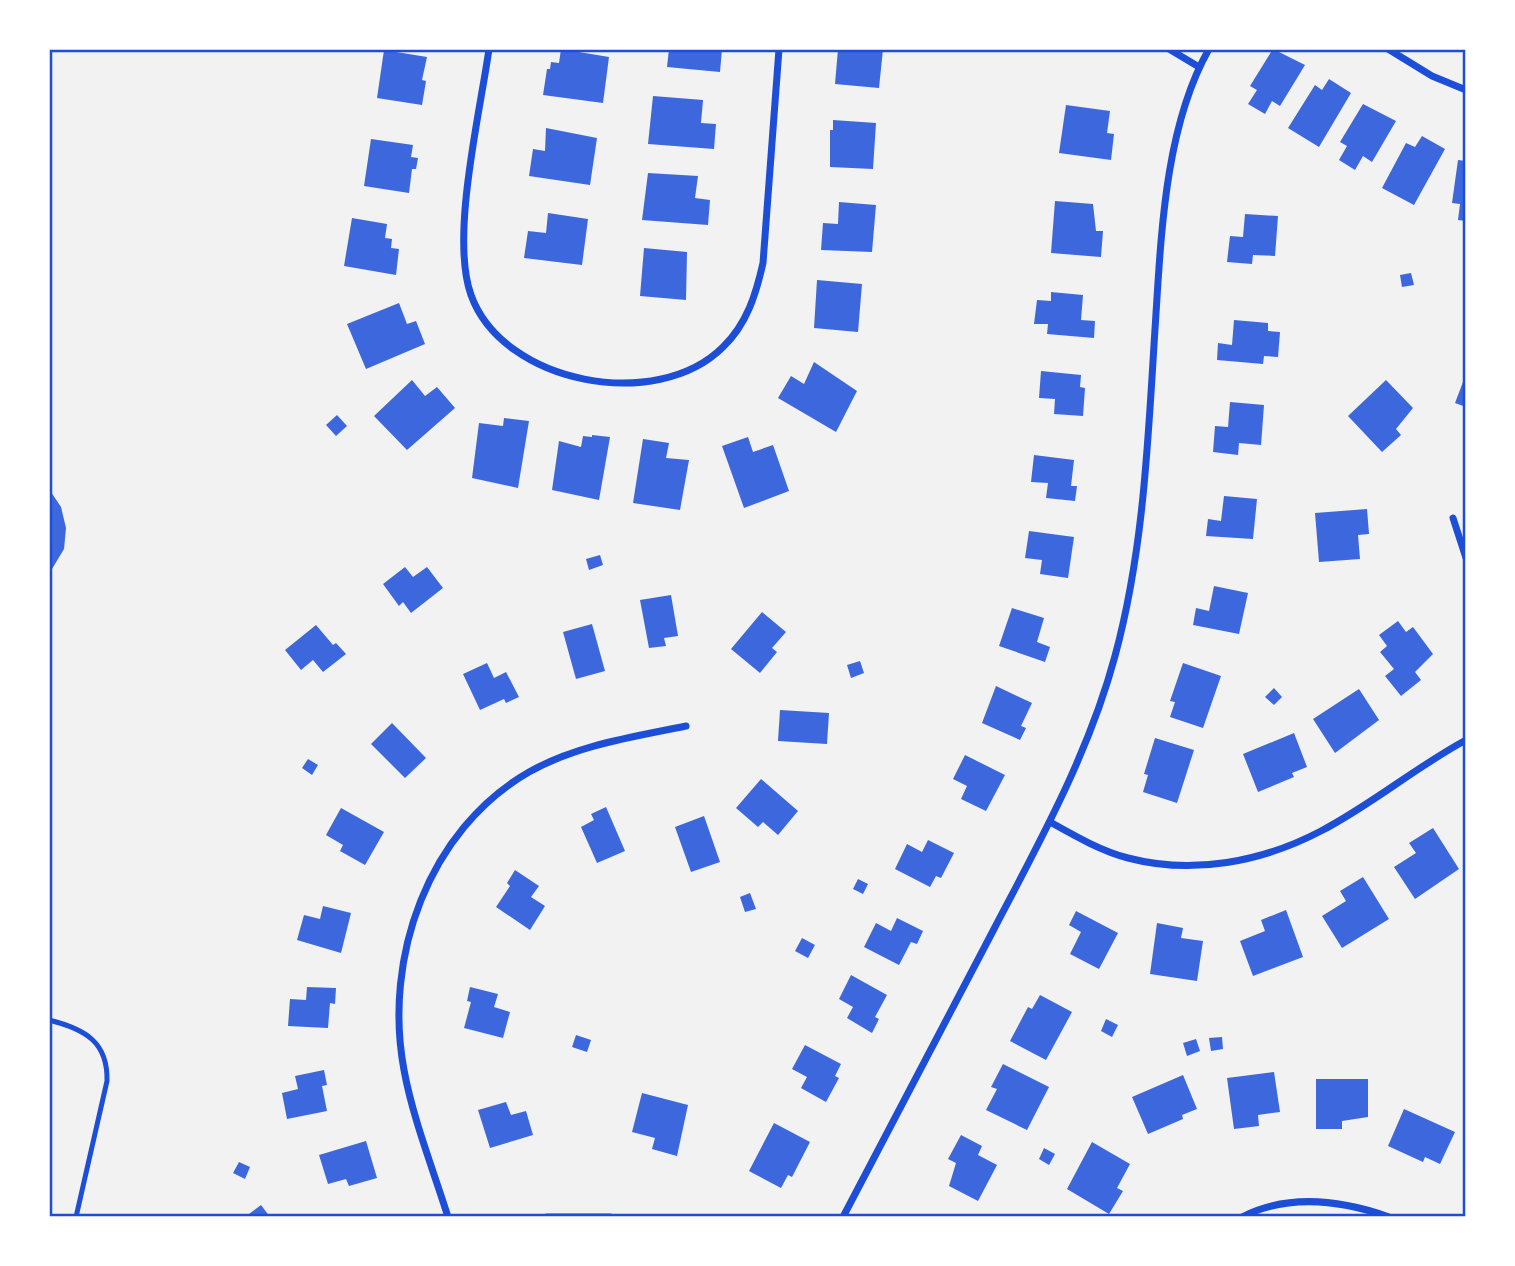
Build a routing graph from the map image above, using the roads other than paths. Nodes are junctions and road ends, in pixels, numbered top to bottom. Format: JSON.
{"nodes":[{"id":1,"x":489,"y":49,"type":"edge"},
{"id":2,"x":779,"y":49,"type":"edge"},
{"id":3,"x":1169,"y":49,"type":"edge"},
{"id":4,"x":1209,"y":49,"type":"edge"},
{"id":5,"x":1388,"y":49,"type":"edge"},
{"id":6,"x":1199,"y":67,"type":"junction"},
{"id":7,"x":1466,"y":90,"type":"edge"},
{"id":8,"x":1452,"y":518,"type":"dead end"},
{"id":9,"x":1466,"y":558,"type":"edge"},
{"id":10,"x":686,"y":726,"type":"dead end"},
{"id":11,"x":1466,"y":740,"type":"edge"},
{"id":12,"x":1050,"y":822,"type":"junction"},
{"id":13,"x":49,"y":1020,"type":"edge"},
{"id":14,"x":75,"y":1217,"type":"edge"},
{"id":15,"x":448,"y":1217,"type":"edge"},
{"id":16,"x":547,"y":1217,"type":"edge"},
{"id":17,"x":610,"y":1217,"type":"edge"},
{"id":18,"x":844,"y":1217,"type":"edge"},
{"id":19,"x":1242,"y":1217,"type":"edge"},
{"id":20,"x":1389,"y":1217,"type":"edge"}],
"edges":[{"from":1,"to":2,"type":"street"},
{"from":3,"to":6,"type":"street"},
{"from":4,"to":6,"type":"street"},
{"from":5,"to":7,"type":"street"},
{"from":6,"to":12,"type":"street"},
{"from":8,"to":9,"type":"street"},
{"from":10,"to":15,"type":"street"},
{"from":11,"to":12,"type":"street"},
{"from":12,"to":18,"type":"street"},
{"from":13,"to":14,"type":"lane"},
{"from":16,"to":17,"type":"street"},
{"from":19,"to":20,"type":"street"}]}
